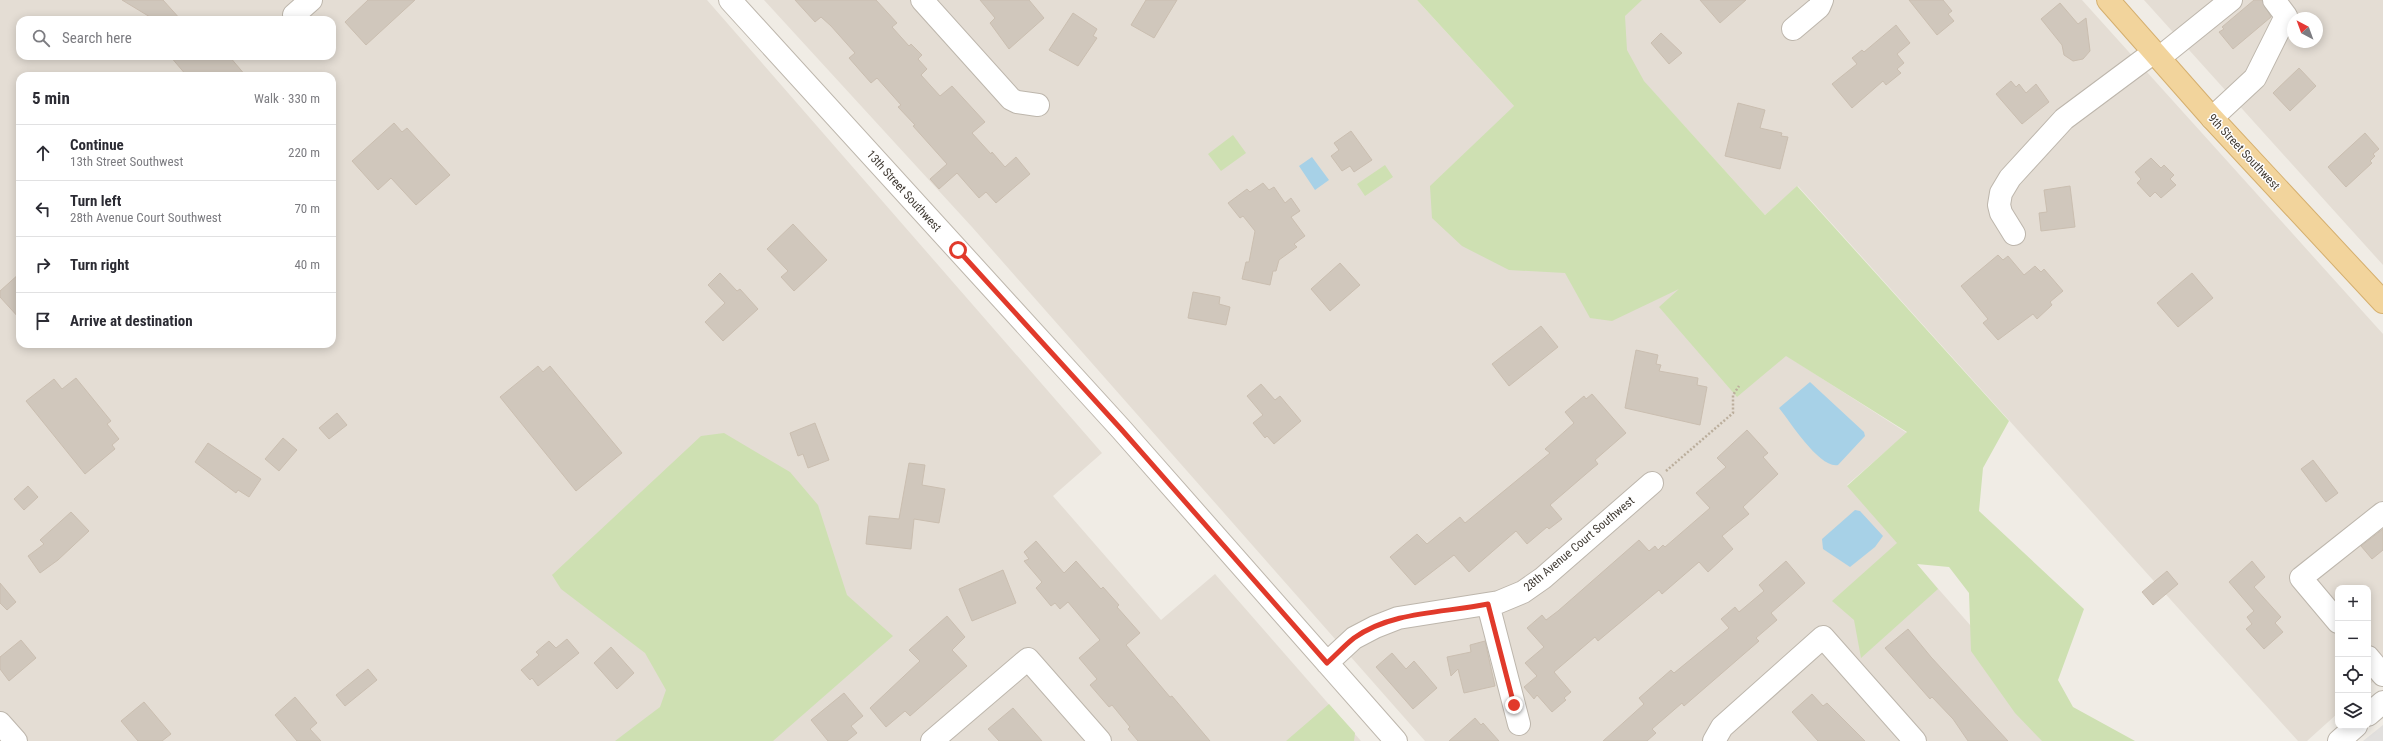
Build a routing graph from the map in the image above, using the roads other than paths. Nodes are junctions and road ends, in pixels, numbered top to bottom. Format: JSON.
{"nodes":[{"id":1,"x":311,"y":0,"type":"edge"},
{"id":2,"x":730,"y":0,"type":"edge"},
{"id":3,"x":922,"y":0,"type":"edge"},
{"id":4,"x":1822,"y":0,"type":"edge"},
{"id":5,"x":2108,"y":0,"type":"edge"},
{"id":6,"x":2231,"y":0,"type":"edge"},
{"id":7,"x":2274,"y":0,"type":"edge"},
{"id":8,"x":294,"y":14,"type":"dead end"},
{"id":9,"x":1793,"y":29,"type":"dead end"},
{"id":10,"x":2157,"y":55,"type":"junction"},
{"id":11,"x":1038,"y":105,"type":"dead end"},
{"id":12,"x":2212,"y":118,"type":"junction"},
{"id":13,"x":2014,"y":234,"type":"dead end"},
{"id":14,"x":2383,"y":302,"type":"edge"},
{"id":15,"x":1652,"y":483,"type":"road end"},
{"id":16,"x":2383,"y":513,"type":"edge"},
{"id":17,"x":1488,"y":604,"type":"junction"},
{"id":18,"x":2337,"y":621,"type":"edge"},
{"id":19,"x":2371,"y":661,"type":"edge"},
{"id":20,"x":1327,"y":663,"type":"junction"},
{"id":21,"x":2383,"y":675,"type":"edge"},
{"id":22,"x":2383,"y":702,"type":"edge"},
{"id":23,"x":2371,"y":712,"type":"edge"},
{"id":24,"x":0,"y":723,"type":"edge"},
{"id":25,"x":1519,"y":724,"type":"dead end"},
{"id":26,"x":16,"y":741,"type":"edge"},
{"id":27,"x":932,"y":741,"type":"edge"},
{"id":28,"x":1100,"y":741,"type":"edge"},
{"id":29,"x":1396,"y":741,"type":"edge"},
{"id":30,"x":1714,"y":741,"type":"edge"},
{"id":31,"x":1915,"y":741,"type":"edge"}],
"edges":[{"from":1,"to":8,"type":"street"},
{"from":2,"to":20,"type":"street","name":"13th Street Southwest"},
{"from":3,"to":11,"type":"street"},
{"from":4,"to":9,"type":"street"},
{"from":5,"to":10,"type":"main road","name":"9th Street Southwest"},
{"from":6,"to":10,"type":"street"},
{"from":7,"to":12,"type":"street"},
{"from":10,"to":12,"type":"main road","name":"9th Street Southwest"},
{"from":10,"to":13,"type":"street"},
{"from":12,"to":14,"type":"main road","name":"9th Street Southwest"},
{"from":15,"to":17,"type":"street","name":"28th Avenue Court Southwest"},
{"from":16,"to":18,"type":"street"},
{"from":17,"to":20,"type":"street","name":"28th Avenue Court Southwest"},
{"from":17,"to":25,"type":"street"},
{"from":19,"to":21,"type":"street"},
{"from":20,"to":29,"type":"street","name":"13th Street Southwest"},
{"from":22,"to":23,"type":"street"},
{"from":24,"to":26,"type":"street"},
{"from":27,"to":28,"type":"street"},
{"from":30,"to":31,"type":"street"}]}
